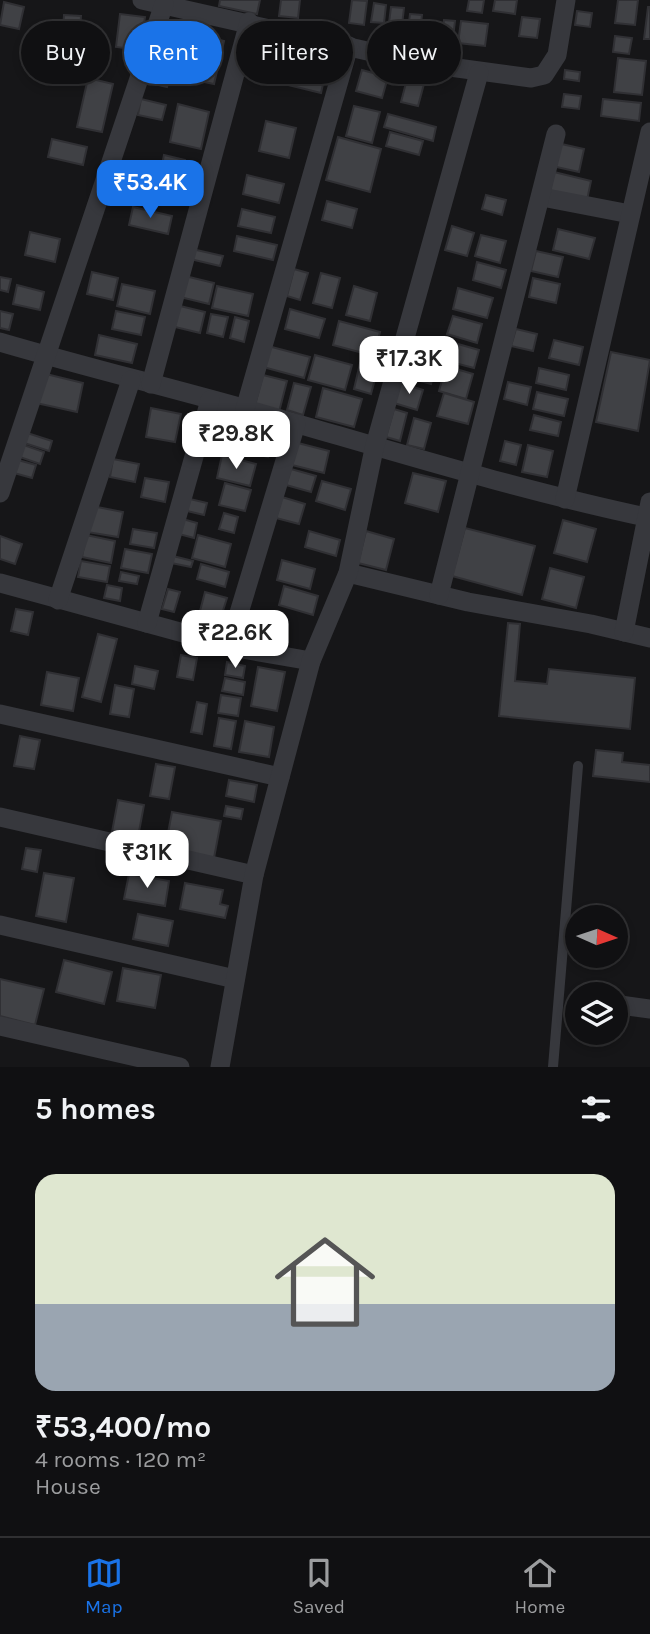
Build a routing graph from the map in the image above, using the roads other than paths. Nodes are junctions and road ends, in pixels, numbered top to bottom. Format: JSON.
{"nodes":[{"id":1,"x":142,"y":0,"type":"edge"},
{"id":2,"x":566,"y":0,"type":"edge"},
{"id":3,"x":164,"y":4,"type":"junction"},
{"id":4,"x":244,"y":21,"type":"edge"},
{"id":5,"x":353,"y":47,"type":"edge"},
{"id":6,"x":236,"y":70,"type":"edge"},
{"id":7,"x":479,"y":73,"type":"junction"},
{"id":8,"x":338,"y":84,"type":"edge"},
{"id":9,"x":650,"y":132,"type":"edge"},
{"id":10,"x":556,"y":134,"type":"dead end"},
{"id":11,"x":542,"y":197,"type":"junction"},
{"id":12,"x":630,"y":214,"type":"junction"},
{"id":13,"x":0,"y":342,"type":"edge"},
{"id":14,"x":47,"y":356,"type":"junction"},
{"id":15,"x":131,"y":380,"type":"junction"},
{"id":16,"x":151,"y":384,"type":"junction"},
{"id":17,"x":210,"y":400,"type":"junction"},
{"id":18,"x":245,"y":409,"type":"junction"},
{"id":19,"x":296,"y":424,"type":"junction"},
{"id":20,"x":374,"y":449,"type":"junction"},
{"id":21,"x":471,"y":473,"type":"junction"},
{"id":22,"x":0,"y":493,"type":"edge"},
{"id":23,"x":565,"y":499,"type":"junction"},
{"id":24,"x":648,"y":512,"type":"edge"},
{"id":25,"x":348,"y":573,"type":"junction"},
{"id":26,"x":0,"y":583,"type":"edge"},
{"id":27,"x":439,"y":595,"type":"junction"},
{"id":28,"x":58,"y":600,"type":"junction"},
{"id":29,"x":147,"y":624,"type":"junction"},
{"id":30,"x":624,"y":632,"type":"junction"},
{"id":31,"x":650,"y":638,"type":"edge"},
{"id":32,"x":229,"y":646,"type":"junction"},
{"id":33,"x":311,"y":662,"type":"junction"},
{"id":34,"x":0,"y":714,"type":"edge"},
{"id":35,"x":578,"y":766,"type":"dead end"},
{"id":36,"x":280,"y":777,"type":"junction"},
{"id":37,"x":0,"y":817,"type":"edge"},
{"id":38,"x":254,"y":875,"type":"junction"},
{"id":39,"x":0,"y":925,"type":"edge"},
{"id":40,"x":235,"y":979,"type":"junction"},
{"id":41,"x":628,"y":1006,"type":"edge"},
{"id":42,"x":650,"y":1009,"type":"edge"},
{"id":43,"x":0,"y":1026,"type":"edge"},
{"id":44,"x":180,"y":1067,"type":"edge"},
{"id":45,"x":220,"y":1067,"type":"edge"},
{"id":46,"x":553,"y":1067,"type":"edge"}],
"edges":[{"from":1,"to":3,"type":"street"},
{"from":2,"to":7,"type":"street"},
{"from":3,"to":4,"type":"street"},
{"from":3,"to":14,"type":"street"},
{"from":5,"to":7,"type":"street"},
{"from":6,"to":16,"type":"street"},
{"from":7,"to":20,"type":"street"},
{"from":8,"to":18,"type":"street"},
{"from":9,"to":12,"type":"street"},
{"from":10,"to":11,"type":"street"},
{"from":11,"to":12,"type":"street"},
{"from":11,"to":21,"type":"street"},
{"from":12,"to":23,"type":"street"},
{"from":13,"to":14,"type":"street"},
{"from":14,"to":15,"type":"street"},
{"from":14,"to":22,"type":"street"},
{"from":15,"to":16,"type":"street"},
{"from":15,"to":28,"type":"street"},
{"from":16,"to":17,"type":"street"},
{"from":17,"to":18,"type":"street"},
{"from":17,"to":29,"type":"street"},
{"from":18,"to":19,"type":"street"},
{"from":19,"to":20,"type":"street"},
{"from":19,"to":32,"type":"street"},
{"from":20,"to":21,"type":"street"},
{"from":20,"to":25,"type":"street"},
{"from":21,"to":23,"type":"street"},
{"from":21,"to":27,"type":"street"},
{"from":23,"to":24,"type":"street"},
{"from":24,"to":30,"type":"street"},
{"from":25,"to":27,"type":"street"},
{"from":25,"to":33,"type":"street"},
{"from":26,"to":28,"type":"street"},
{"from":27,"to":30,"type":"street"},
{"from":28,"to":29,"type":"street"},
{"from":29,"to":32,"type":"street"},
{"from":30,"to":31,"type":"street"},
{"from":32,"to":33,"type":"street"},
{"from":33,"to":36,"type":"street"},
{"from":34,"to":36,"type":"street"},
{"from":35,"to":46,"type":"lane"},
{"from":36,"to":38,"type":"street"},
{"from":37,"to":38,"type":"street"},
{"from":38,"to":40,"type":"street"},
{"from":39,"to":40,"type":"street"},
{"from":40,"to":45,"type":"street"},
{"from":41,"to":42,"type":"street"},
{"from":43,"to":44,"type":"street"}]}
